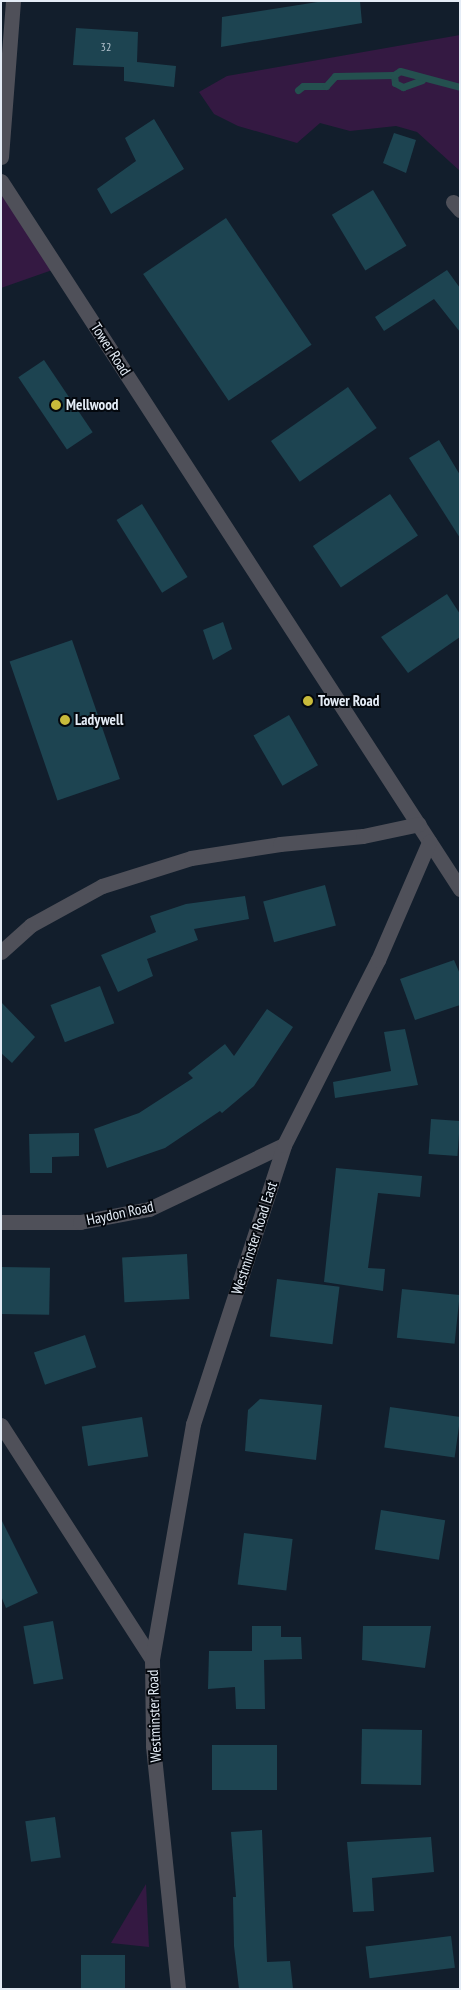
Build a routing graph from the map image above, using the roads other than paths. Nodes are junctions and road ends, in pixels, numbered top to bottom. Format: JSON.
{"nodes":[{"id":1,"x":13,"y":1,"type":"edge"},
{"id":2,"x":1,"y":157,"type":"edge"},
{"id":3,"x":1,"y":181,"type":"edge"},
{"id":4,"x":419,"y":824,"type":"junction"},
{"id":5,"x":429,"y":842,"type":"junction"},
{"id":6,"x":460,"y":889,"type":"edge"},
{"id":7,"x":1,"y":952,"type":"edge"},
{"id":8,"x":284,"y":1145,"type":"junction"},
{"id":9,"x":1,"y":1222,"type":"edge"},
{"id":10,"x":1,"y":1426,"type":"edge"},
{"id":11,"x":152,"y":1659,"type":"junction"},
{"id":12,"x":178,"y":1989,"type":"edge"}],
"edges":[{"from":1,"to":2,"type":"street"},
{"from":3,"to":4,"type":"street","name":"Tower Road"},
{"from":4,"to":5,"type":"street","name":"Tower Road"},
{"from":4,"to":7,"type":"street"},
{"from":5,"to":6,"type":"street","name":"Tower Road"},
{"from":5,"to":8,"type":"street","name":"Westminster Road East"},
{"from":8,"to":9,"type":"street","name":"Haydon Road"},
{"from":8,"to":11,"type":"street","name":"Westminster Road East"},
{"from":10,"to":11,"type":"street","name":"Westminster Road"},
{"from":11,"to":12,"type":"street","name":"Westminster Road"}]}
